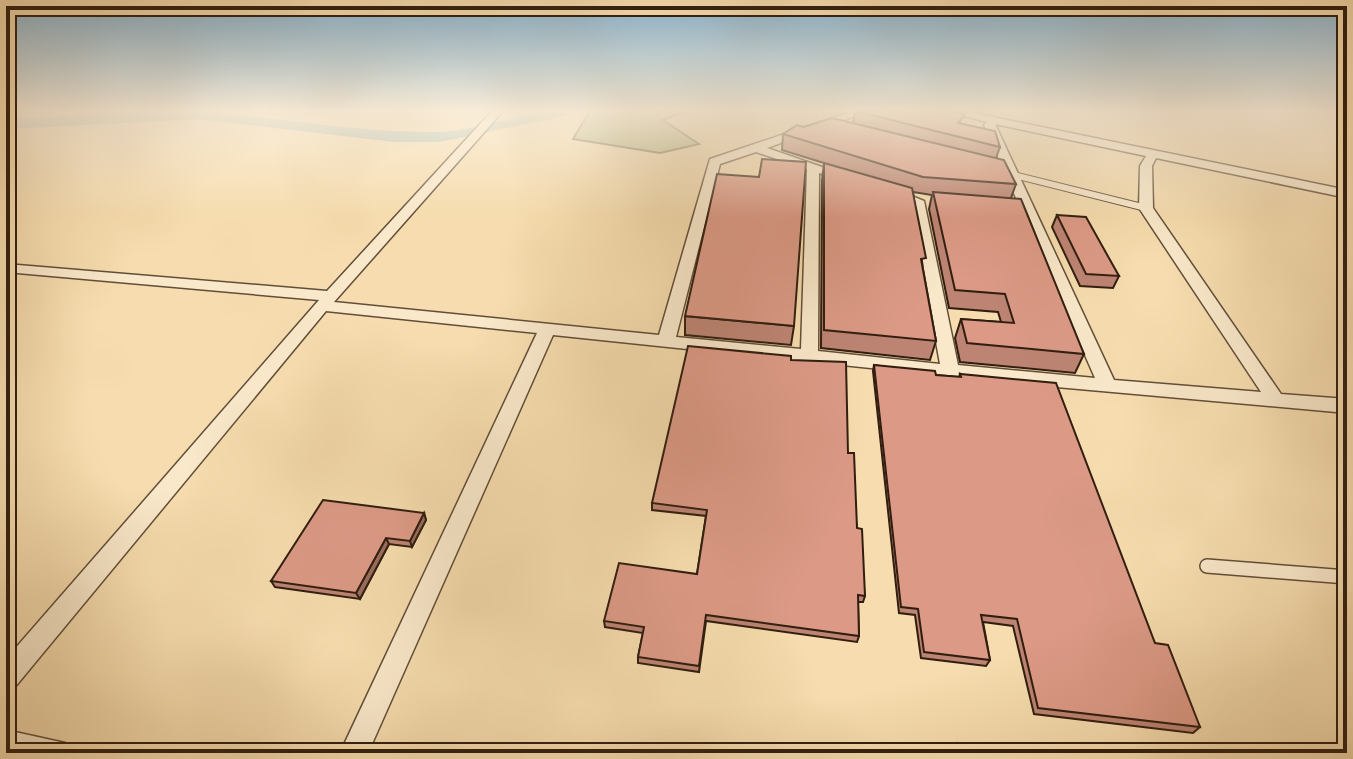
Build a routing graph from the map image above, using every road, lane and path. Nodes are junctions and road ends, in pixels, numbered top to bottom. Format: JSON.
{"nodes":[{"id":1,"x":468,"y":146,"type":"edge"},
{"id":2,"x":761,"y":146,"type":"edge"},
{"id":3,"x":996,"y":146,"type":"edge"},
{"id":4,"x":1113,"y":146,"type":"edge"},
{"id":5,"x":756,"y":148,"type":"junction"},
{"id":6,"x":1152,"y":155,"type":"junction"},
{"id":7,"x":813,"y":166,"type":"junction"},
{"id":8,"x":1004,"y":172,"type":"junction"},
{"id":9,"x":857,"y":181,"type":"edge"},
{"id":10,"x":872,"y":186,"type":"edge"},
{"id":11,"x":1347,"y":194,"type":"edge"},
{"id":12,"x":917,"y":201,"type":"junction"},
{"id":13,"x":932,"y":202,"type":"edge"},
{"id":14,"x":1146,"y":208,"type":"junction"},
{"id":15,"x":6,"y":268,"type":"edge"},
{"id":16,"x":326,"y":301,"type":"junction"},
{"id":17,"x":547,"y":329,"type":"junction"},
{"id":18,"x":666,"y":341,"type":"junction"},
{"id":19,"x":809,"y":356,"type":"junction"},
{"id":20,"x":950,"y":370,"type":"junction"},
{"id":21,"x":1107,"y":385,"type":"junction"},
{"id":22,"x":1276,"y":400,"type":"junction"},
{"id":23,"x":1347,"y":406,"type":"edge"},
{"id":24,"x":1207,"y":566,"type":"dead end"},
{"id":25,"x":1347,"y":577,"type":"edge"},
{"id":26,"x":6,"y":678,"type":"edge"},
{"id":27,"x":6,"y":744,"type":"edge"},
{"id":28,"x":55,"y":753,"type":"edge"},
{"id":29,"x":354,"y":753,"type":"edge"}],
"edges":[{"from":1,"to":16,"type":"street"},
{"from":2,"to":5,"type":"street"},
{"from":3,"to":8,"type":"street"},
{"from":4,"to":6,"type":"street"},
{"from":5,"to":7,"type":"street"},
{"from":5,"to":18,"type":"street"},
{"from":6,"to":11,"type":"street"},
{"from":6,"to":14,"type":"street"},
{"from":7,"to":9,"type":"street"},
{"from":7,"to":19,"type":"street"},
{"from":8,"to":14,"type":"lane"},
{"from":8,"to":21,"type":"street"},
{"from":10,"to":12,"type":"street"},
{"from":12,"to":13,"type":"street"},
{"from":12,"to":20,"type":"street"},
{"from":14,"to":22,"type":"street"},
{"from":15,"to":16,"type":"street"},
{"from":16,"to":17,"type":"street"},
{"from":16,"to":26,"type":"street"},
{"from":17,"to":18,"type":"street"},
{"from":17,"to":29,"type":"street"},
{"from":18,"to":19,"type":"street"},
{"from":19,"to":20,"type":"street"},
{"from":20,"to":21,"type":"street"},
{"from":21,"to":22,"type":"street"},
{"from":22,"to":23,"type":"street"},
{"from":24,"to":25,"type":"lane"},
{"from":27,"to":28,"type":"street"}]}
